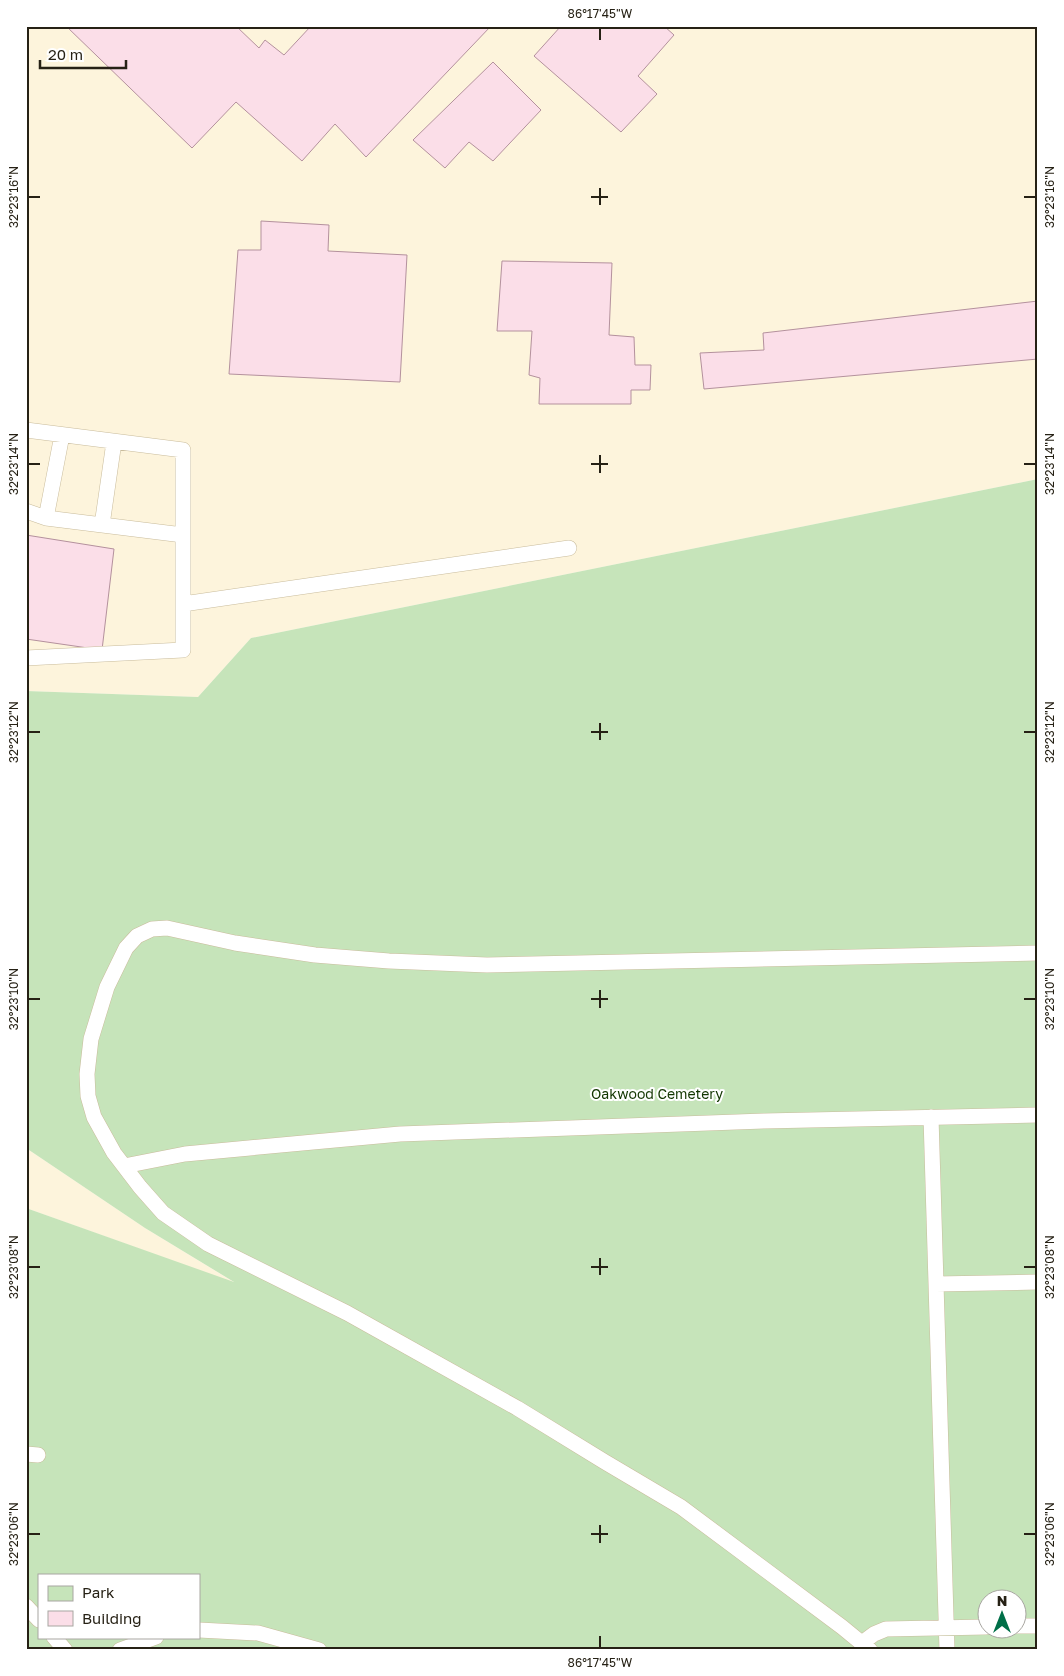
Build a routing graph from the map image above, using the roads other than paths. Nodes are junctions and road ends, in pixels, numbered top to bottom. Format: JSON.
{"nodes":[{"id":1,"x":26,"y":430,"type":"edge"},
{"id":2,"x":62,"y":435,"type":"junction"},
{"id":3,"x":114,"y":442,"type":"junction"},
{"id":4,"x":26,"y":511,"type":"edge"},
{"id":5,"x":46,"y":518,"type":"junction"},
{"id":6,"x":102,"y":525,"type":"junction"},
{"id":7,"x":183,"y":535,"type":"junction"},
{"id":8,"x":569,"y":548,"type":"dead end"},
{"id":9,"x":183,"y":604,"type":"junction"},
{"id":10,"x":26,"y":658,"type":"edge"},
{"id":11,"x":1038,"y":953,"type":"edge"},
{"id":12,"x":1038,"y":1115,"type":"edge"},
{"id":13,"x":931,"y":1117,"type":"junction"},
{"id":14,"x":124,"y":1166,"type":"junction"},
{"id":15,"x":1038,"y":1282,"type":"edge"},
{"id":16,"x":936,"y":1284,"type":"junction"},
{"id":17,"x":26,"y":1606,"type":"edge"},
{"id":18,"x":38,"y":1619,"type":"edge"},
{"id":19,"x":976,"y":1627,"type":"edge"},
{"id":20,"x":947,"y":1628,"type":"junction"},
{"id":21,"x":200,"y":1630,"type":"edge"},
{"id":22,"x":55,"y":1638,"type":"edge"},
{"id":23,"x":153,"y":1638,"type":"edge"},
{"id":24,"x":866,"y":1647,"type":"edge"},
{"id":25,"x":65,"y":1650,"type":"edge"},
{"id":26,"x":120,"y":1650,"type":"edge"},
{"id":27,"x":319,"y":1650,"type":"edge"},
{"id":28,"x":947,"y":1650,"type":"edge"}],
"edges":[{"from":1,"to":2,"type":"lane"},
{"from":2,"to":3,"type":"lane"},
{"from":2,"to":5,"type":"lane"},
{"from":3,"to":6,"type":"lane"},
{"from":3,"to":7,"type":"lane"},
{"from":4,"to":5,"type":"lane"},
{"from":5,"to":6,"type":"lane"},
{"from":6,"to":7,"type":"lane"},
{"from":7,"to":9,"type":"lane"},
{"from":8,"to":9,"type":"lane"},
{"from":9,"to":10,"type":"lane"},
{"from":11,"to":14,"type":"lane"},
{"from":12,"to":13,"type":"lane"},
{"from":13,"to":14,"type":"lane"},
{"from":13,"to":16,"type":"lane"},
{"from":14,"to":24,"type":"lane"},
{"from":15,"to":16,"type":"lane"},
{"from":16,"to":20,"type":"lane"},
{"from":17,"to":18,"type":"lane"},
{"from":19,"to":20,"type":"lane"},
{"from":20,"to":24,"type":"lane"},
{"from":20,"to":28,"type":"lane"},
{"from":21,"to":27,"type":"lane"},
{"from":22,"to":25,"type":"lane"},
{"from":23,"to":26,"type":"lane"}]}
